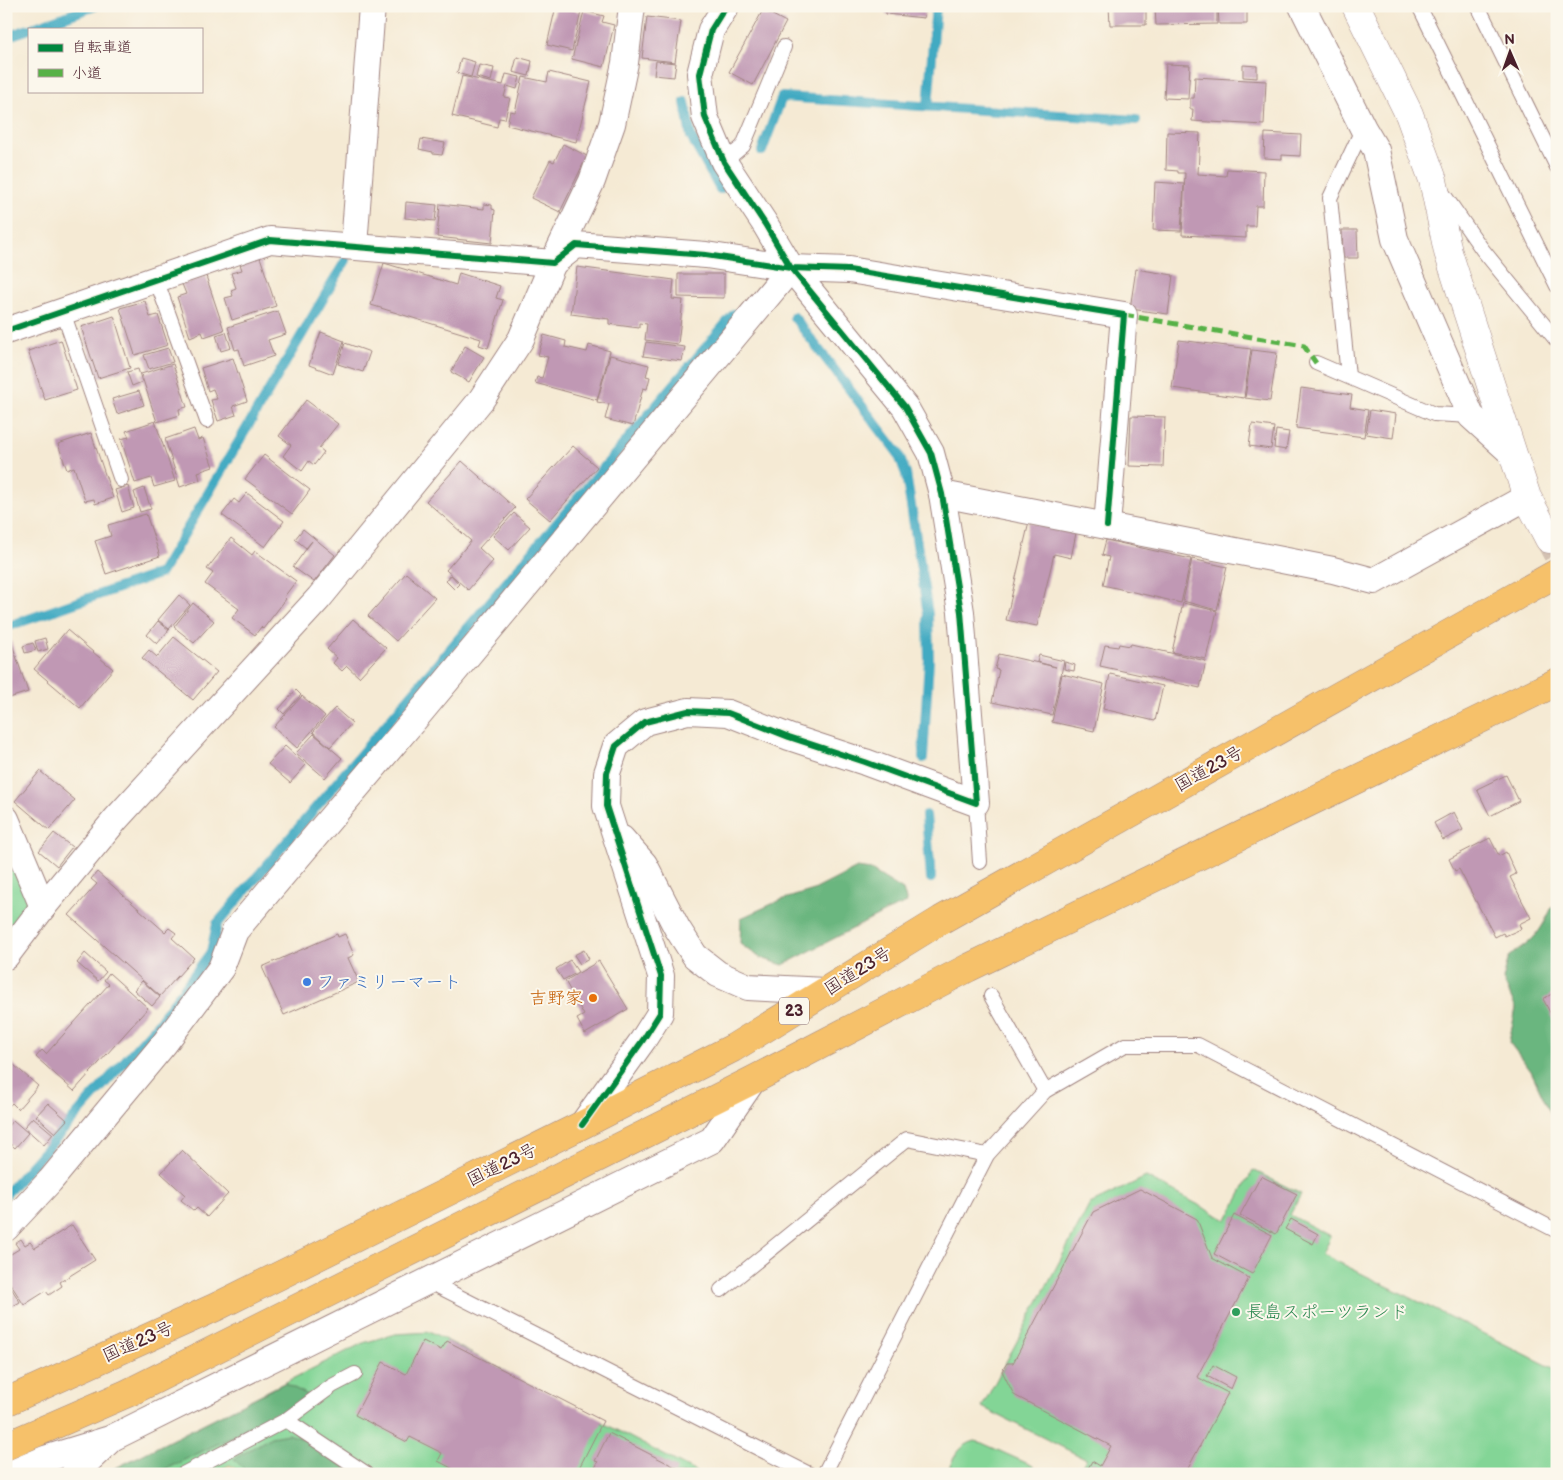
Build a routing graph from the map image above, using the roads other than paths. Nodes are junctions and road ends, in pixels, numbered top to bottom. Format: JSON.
{"nodes":[{"id":1,"x":372,"y":6,"type":"edge"},
{"id":2,"x":632,"y":6,"type":"edge"},
{"id":3,"x":726,"y":6,"type":"edge"},
{"id":4,"x":1302,"y":6,"type":"edge"},
{"id":5,"x":1356,"y":6,"type":"edge"},
{"id":6,"x":1419,"y":6,"type":"edge"},
{"id":7,"x":1478,"y":6,"type":"edge"},
{"id":8,"x":784,"y":47,"type":"dead end"},
{"id":9,"x":1363,"y":128,"type":"junction"},
{"id":10,"x":724,"y":162,"type":"junction"},
{"id":11,"x":1557,"y":168,"type":"edge"},
{"id":12,"x":1433,"y":180,"type":"junction"},
{"id":13,"x":354,"y":246,"type":"junction"},
{"id":14,"x":553,"y":263,"type":"junction"},
{"id":15,"x":791,"y":268,"type":"junction"},
{"id":16,"x":156,"y":279,"type":"junction"},
{"id":17,"x":1557,"y":286,"type":"edge"},
{"id":18,"x":63,"y":312,"type":"junction"},
{"id":19,"x":6,"y":331,"type":"edge"},
{"id":20,"x":1557,"y":341,"type":"edge"},
{"id":21,"x":1316,"y":363,"type":"dead end"},
{"id":22,"x":1348,"y":376,"type":"junction"},
{"id":23,"x":1471,"y":416,"type":"junction"},
{"id":24,"x":207,"y":421,"type":"dead end"},
{"id":25,"x":1513,"y":454,"type":"junction"},
{"id":26,"x":121,"y":480,"type":"dead end"},
{"id":27,"x":942,"y":494,"type":"junction"},
{"id":28,"x":1527,"y":497,"type":"junction"},
{"id":29,"x":1107,"y":526,"type":"junction"},
{"id":30,"x":1548,"y":539,"type":"tunnel mouth"},
{"id":31,"x":1557,"y":573,"type":"edge"},
{"id":32,"x":1557,"y":682,"type":"edge"},
{"id":33,"x":976,"y":802,"type":"junction"},
{"id":34,"x":6,"y":820,"type":"edge"},
{"id":35,"x":614,"y":829,"type":"junction"},
{"id":36,"x":980,"y":862,"type":"dead end"},
{"id":37,"x":43,"y":907,"type":"junction"},
{"id":38,"x":6,"y":956,"type":"edge"},
{"id":39,"x":826,"y":991,"type":"junction"},
{"id":40,"x":991,"y":996,"type":"dead end"},
{"id":41,"x":753,"y":1080,"type":"junction"},
{"id":42,"x":1046,"y":1091,"type":"junction"},
{"id":43,"x":582,"y":1125,"type":"junction"},
{"id":44,"x":987,"y":1155,"type":"junction"},
{"id":45,"x":6,"y":1228,"type":"edge"},
{"id":46,"x":1557,"y":1232,"type":"edge"},
{"id":47,"x":428,"y":1282,"type":"junction"},
{"id":48,"x":721,"y":1290,"type":"dead end"},
{"id":49,"x":355,"y":1374,"type":"dead end"},
{"id":50,"x":6,"y":1402,"type":"edge"},
{"id":51,"x":286,"y":1420,"type":"junction"},
{"id":52,"x":112,"y":1438,"type":"junction"},
{"id":53,"x":6,"y":1446,"type":"edge"},
{"id":54,"x":10,"y":1474,"type":"edge"},
{"id":55,"x":74,"y":1474,"type":"edge"},
{"id":56,"x":183,"y":1474,"type":"edge"},
{"id":57,"x":367,"y":1474,"type":"edge"},
{"id":58,"x":810,"y":1474,"type":"edge"},
{"id":59,"x":824,"y":1474,"type":"edge"}],
"edges":[{"from":1,"to":13,"type":"street"},
{"from":2,"to":14,"type":"street"},
{"from":3,"to":10,"type":"street"},
{"from":4,"to":9,"type":"street"},
{"from":5,"to":12,"type":"street"},
{"from":6,"to":17,"type":"lane"},
{"from":7,"to":11,"type":"lane"},
{"from":8,"to":10,"type":"lane"},
{"from":9,"to":22,"type":"lane"},
{"from":9,"to":23,"type":"street"},
{"from":10,"to":15,"type":"street"},
{"from":12,"to":20,"type":"lane"},
{"from":12,"to":25,"type":"street"},
{"from":13,"to":14,"type":"street"},
{"from":13,"to":16,"type":"street"},
{"from":14,"to":15,"type":"street"},
{"from":14,"to":37,"type":"street"},
{"from":15,"to":27,"type":"street"},
{"from":15,"to":29,"type":"street"},
{"from":15,"to":45,"type":"street"},
{"from":16,"to":18,"type":"street"},
{"from":16,"to":24,"type":"lane"},
{"from":18,"to":19,"type":"street"},
{"from":18,"to":26,"type":"lane"},
{"from":21,"to":22,"type":"lane"},
{"from":22,"to":23,"type":"lane"},
{"from":23,"to":25,"type":"street"},
{"from":25,"to":28,"type":"street"},
{"from":27,"to":29,"type":"street"},
{"from":27,"to":33,"type":"street"},
{"from":28,"to":29,"type":"street"},
{"from":28,"to":30,"type":"street"},
{"from":31,"to":39,"type":"highway","name":"国道23号","number":"23"},
{"from":32,"to":41,"type":"highway","name":"国道23号","number":"23"},
{"from":33,"to":35,"type":"street"},
{"from":33,"to":36,"type":"lane"},
{"from":34,"to":37,"type":"street"},
{"from":35,"to":39,"type":"street"},
{"from":35,"to":43,"type":"street"},
{"from":37,"to":38,"type":"street"},
{"from":39,"to":43,"type":"highway","name":"国道23号","number":"23"},
{"from":40,"to":42,"type":"lane"},
{"from":41,"to":47,"type":"street"},
{"from":41,"to":53,"type":"highway","name":"国道23号","number":"23"},
{"from":42,"to":44,"type":"lane"},
{"from":42,"to":46,"type":"lane"},
{"from":43,"to":50,"type":"highway","name":"国道23号","number":"23"},
{"from":44,"to":48,"type":"lane"},
{"from":44,"to":59,"type":"lane"},
{"from":47,"to":52,"type":"street"},
{"from":47,"to":58,"type":"lane"},
{"from":49,"to":51,"type":"lane"},
{"from":51,"to":56,"type":"lane"},
{"from":51,"to":57,"type":"lane"},
{"from":52,"to":54,"type":"street"},
{"from":52,"to":55,"type":"street"}]}
